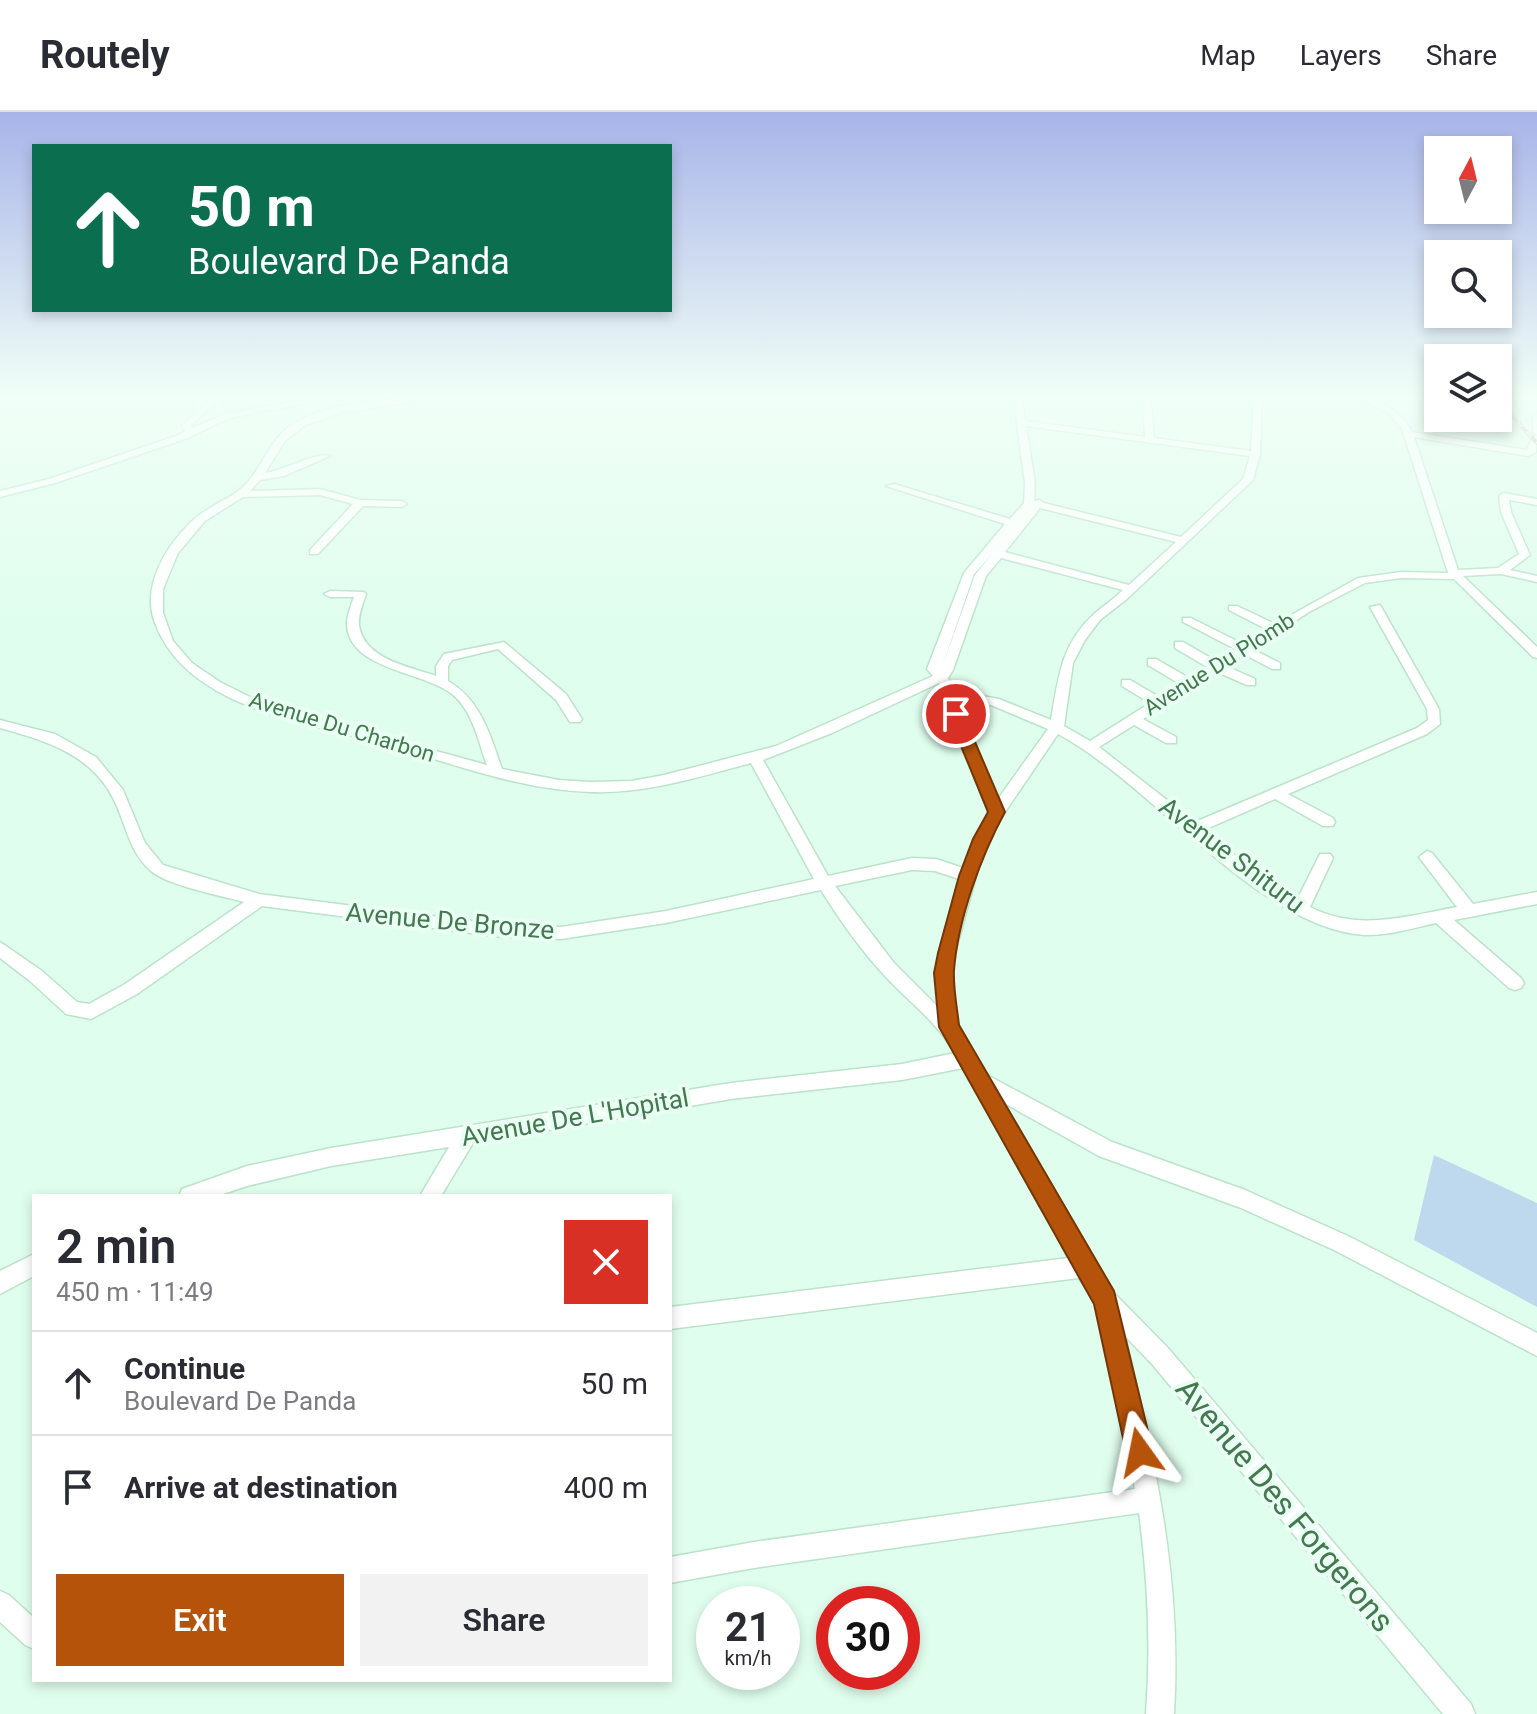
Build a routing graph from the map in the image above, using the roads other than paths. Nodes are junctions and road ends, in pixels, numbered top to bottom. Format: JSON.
{"nodes":[{"id":1,"x":82,"y":471,"type":"edge"},
{"id":2,"x":263,"y":471,"type":"edge"},
{"id":3,"x":289,"y":471,"type":"edge"},
{"id":4,"x":1029,"y":471,"type":"edge"},
{"id":5,"x":1250,"y":471,"type":"edge"},
{"id":6,"x":1421,"y":471,"type":"edge"},
{"id":7,"x":259,"y":477,"type":"junction"},
{"id":8,"x":891,"y":486,"type":"dead end"},
{"id":9,"x":0,"y":494,"type":"edge"},
{"id":10,"x":242,"y":494,"type":"junction"},
{"id":11,"x":918,"y":495,"type":"junction"},
{"id":12,"x":1537,"y":502,"type":"edge"},
{"id":13,"x":360,"y":503,"type":"junction"},
{"id":14,"x":1034,"y":503,"type":"junction"},
{"id":15,"x":402,"y":504,"type":"dead end"},
{"id":16,"x":906,"y":506,"type":"dead end"},
{"id":17,"x":1011,"y":522,"type":"junction"},
{"id":18,"x":1023,"y":527,"type":"junction"},
{"id":19,"x":1184,"y":541,"type":"junction"},
{"id":20,"x":314,"y":552,"type":"dead end"},
{"id":21,"x":992,"y":552,"type":"junction"},
{"id":22,"x":1501,"y":571,"type":"junction"},
{"id":23,"x":1456,"y":575,"type":"junction"},
{"id":24,"x":1537,"y":579,"type":"edge"},
{"id":25,"x":1131,"y":589,"type":"junction"},
{"id":26,"x":330,"y":594,"type":"dead end"},
{"id":27,"x":1376,"y":607,"type":"dead end"},
{"id":28,"x":1233,"y":608,"type":"dead end"},
{"id":29,"x":1187,"y":620,"type":"dead end"},
{"id":30,"x":1275,"y":629,"type":"junction"},
{"id":31,"x":1179,"y":645,"type":"dead end"},
{"id":32,"x":1242,"y":649,"type":"junction"},
{"id":33,"x":1537,"y":654,"type":"edge"},
{"id":34,"x":1152,"y":662,"type":"dead end"},
{"id":35,"x":1215,"y":666,"type":"junction"},
{"id":36,"x":1276,"y":666,"type":"dead end"},
{"id":37,"x":942,"y":677,"type":"junction"},
{"id":38,"x":442,"y":681,"type":"junction"},
{"id":39,"x":1251,"y":682,"type":"dead end"},
{"id":40,"x":1126,"y":683,"type":"dead end"},
{"id":41,"x":1188,"y":683,"type":"junction"},
{"id":42,"x":949,"y":694,"type":"junction"},
{"id":43,"x":1157,"y":702,"type":"junction"},
{"id":44,"x":575,"y":719,"type":"dead end"},
{"id":45,"x":1133,"y":719,"type":"junction"},
{"id":46,"x":0,"y":724,"type":"edge"},
{"id":47,"x":1057,"y":726,"type":"junction"},
{"id":48,"x":1171,"y":740,"type":"dead end"},
{"id":49,"x":1090,"y":747,"type":"junction"},
{"id":50,"x":755,"y":758,"type":"junction"},
{"id":51,"x":496,"y":772,"type":"junction"},
{"id":52,"x":1277,"y":794,"type":"junction"},
{"id":53,"x":997,"y":812,"type":"junction"},
{"id":54,"x":1328,"y":822,"type":"dead end"},
{"id":55,"x":1193,"y":829,"type":"junction"},
{"id":56,"x":1427,"y":857,"type":"dead end"},
{"id":57,"x":1325,"y":858,"type":"dead end"},
{"id":58,"x":968,"y":876,"type":"junction"},
{"id":59,"x":823,"y":884,"type":"junction"},
{"id":60,"x":1537,"y":898,"type":"edge"},
{"id":61,"x":259,"y":900,"type":"junction"},
{"id":62,"x":1301,"y":908,"type":"junction"},
{"id":63,"x":1470,"y":912,"type":"junction"},
{"id":64,"x":1439,"y":916,"type":"junction"},
{"id":65,"x":0,"y":949,"type":"edge"},
{"id":66,"x":1515,"y":983,"type":"dead end"},
{"id":67,"x":949,"y":1027,"type":"junction"},
{"id":68,"x":966,"y":1059,"type":"junction"},
{"id":69,"x":978,"y":1079,"type":"junction"},
{"id":70,"x":467,"y":1135,"type":"junction"},
{"id":71,"x":195,"y":1194,"type":"edge"},
{"id":72,"x":431,"y":1194,"type":"edge"},
{"id":73,"x":32,"y":1266,"type":"edge"},
{"id":74,"x":1084,"y":1267,"type":"junction"},
{"id":75,"x":0,"y":1283,"type":"edge"},
{"id":76,"x":1105,"y":1300,"type":"junction"},
{"id":77,"x":672,"y":1318,"type":"edge"},
{"id":78,"x":1537,"y":1345,"type":"edge"},
{"id":79,"x":1150,"y":1499,"type":"junction"},
{"id":80,"x":672,"y":1570,"type":"edge"},
{"id":81,"x":0,"y":1604,"type":"edge"},
{"id":82,"x":32,"y":1634,"type":"edge"},
{"id":83,"x":1160,"y":1714,"type":"edge"},
{"id":84,"x":1461,"y":1714,"type":"edge"}],
"edges":[{"from":1,"to":9,"type":"street"},
{"from":2,"to":7,"type":"street","name":"Avenue Du Charbon"},
{"from":3,"to":7,"type":"street"},
{"from":4,"to":14,"type":"street"},
{"from":5,"to":19,"type":"street"},
{"from":6,"to":23,"type":"street"},
{"from":7,"to":10,"type":"street","name":"Avenue Du Charbon"},
{"from":8,"to":11,"type":"street"},
{"from":10,"to":13,"type":"street"},
{"from":10,"to":51,"type":"street","name":"Avenue Du Charbon"},
{"from":11,"to":16,"type":"street"},
{"from":11,"to":17,"type":"street"},
{"from":12,"to":22,"type":"street"},
{"from":13,"to":15,"type":"street"},
{"from":13,"to":20,"type":"street"},
{"from":14,"to":17,"type":"street"},
{"from":14,"to":18,"type":"street"},
{"from":14,"to":19,"type":"street"},
{"from":17,"to":18,"type":"street"},
{"from":17,"to":21,"type":"street"},
{"from":18,"to":21,"type":"street"},
{"from":19,"to":25,"type":"street"},
{"from":21,"to":25,"type":"street"},
{"from":21,"to":37,"type":"street"},
{"from":22,"to":23,"type":"street","name":"Avenue Du Plomb"},
{"from":22,"to":24,"type":"street","name":"Avenue Du Plomb"},
{"from":23,"to":30,"type":"street","name":"Avenue Du Plomb"},
{"from":23,"to":33,"type":"street"},
{"from":25,"to":47,"type":"street"},
{"from":26,"to":38,"type":"street"},
{"from":27,"to":52,"type":"street"},
{"from":28,"to":30,"type":"street"},
{"from":29,"to":32,"type":"street"},
{"from":30,"to":32,"type":"street","name":"Avenue Du Plomb"},
{"from":31,"to":35,"type":"street"},
{"from":32,"to":35,"type":"street","name":"Avenue Du Plomb"},
{"from":32,"to":36,"type":"street"},
{"from":34,"to":41,"type":"street"},
{"from":35,"to":39,"type":"street"},
{"from":35,"to":41,"type":"street","name":"Avenue Du Plomb"},
{"from":37,"to":42,"type":"street"},
{"from":37,"to":50,"type":"street","name":"Avenue Du Charbon"},
{"from":38,"to":44,"type":"street"},
{"from":38,"to":51,"type":"street"},
{"from":40,"to":43,"type":"street"},
{"from":41,"to":43,"type":"street","name":"Avenue Du Plomb"},
{"from":42,"to":47,"type":"street","name":"Avenue Shituru"},
{"from":42,"to":53,"type":"street"},
{"from":43,"to":45,"type":"street","name":"Avenue Du Plomb"},
{"from":45,"to":48,"type":"street"},
{"from":45,"to":49,"type":"street","name":"Avenue Du Plomb"},
{"from":46,"to":61,"type":"street","name":"Avenue De Bronze"},
{"from":47,"to":49,"type":"street","name":"Avenue Shituru"},
{"from":47,"to":53,"type":"street"},
{"from":49,"to":55,"type":"street","name":"Avenue Shituru"},
{"from":50,"to":51,"type":"street","name":"Avenue Du Charbon"},
{"from":50,"to":59,"type":"street"},
{"from":52,"to":54,"type":"street"},
{"from":52,"to":55,"type":"street"},
{"from":53,"to":58,"type":"street"},
{"from":55,"to":62,"type":"street","name":"Avenue Shituru"},
{"from":56,"to":63,"type":"street"},
{"from":57,"to":62,"type":"street"},
{"from":58,"to":59,"type":"street","name":"Avenue De Bronze"},
{"from":58,"to":67,"type":"street"},
{"from":59,"to":61,"type":"street","name":"Avenue De Bronze"},
{"from":59,"to":67,"type":"street"},
{"from":60,"to":63,"type":"street","name":"Avenue Shituru"},
{"from":61,"to":65,"type":"street"},
{"from":62,"to":64,"type":"street","name":"Avenue Shituru"},
{"from":63,"to":64,"type":"street","name":"Avenue Shituru"},
{"from":64,"to":66,"type":"street"},
{"from":67,"to":68,"type":"street"},
{"from":68,"to":69,"type":"street"},
{"from":68,"to":70,"type":"street","name":"Avenue De L'Hopital"},
{"from":69,"to":74,"type":"street"},
{"from":69,"to":78,"type":"street"},
{"from":70,"to":71,"type":"street","name":"Avenue De L'Hopital"},
{"from":70,"to":72,"type":"street"},
{"from":73,"to":75,"type":"street"},
{"from":74,"to":76,"type":"street"},
{"from":74,"to":77,"type":"street"},
{"from":76,"to":79,"type":"street"},
{"from":76,"to":84,"type":"street","name":"Avenue Des Forgerons"},
{"from":79,"to":80,"type":"street"},
{"from":79,"to":83,"type":"street"},
{"from":81,"to":82,"type":"street"}]}
